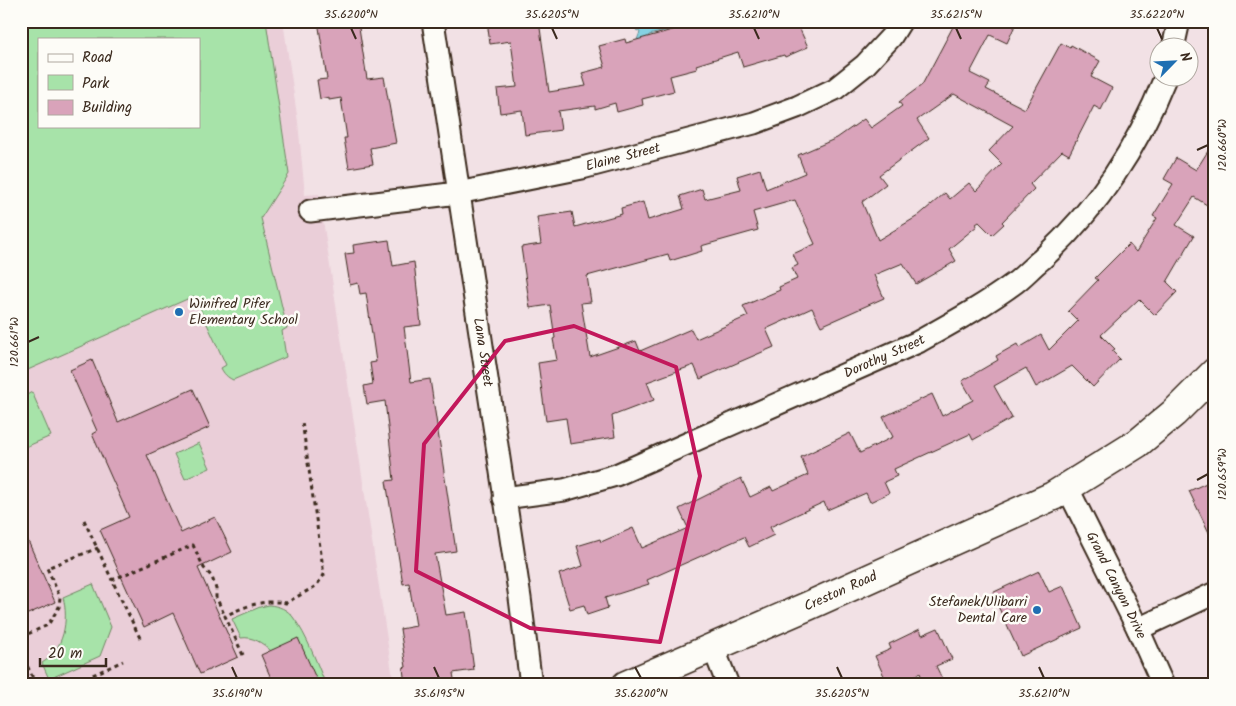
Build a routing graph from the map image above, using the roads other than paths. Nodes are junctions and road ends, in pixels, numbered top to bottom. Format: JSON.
{"nodes":[{"id":1,"x":433,"y":21,"type":"edge"},
{"id":2,"x":900,"y":21,"type":"edge"},
{"id":3,"x":1179,"y":21,"type":"edge"},
{"id":4,"x":1175,"y":38,"type":"edge"},
{"id":5,"x":1161,"y":88,"type":"edge"},
{"id":6,"x":458,"y":193,"type":"junction"},
{"id":7,"x":310,"y":211,"type":"dead end"},
{"id":8,"x":1215,"y":372,"type":"edge"},
{"id":9,"x":1067,"y":487,"type":"junction"},
{"id":10,"x":504,"y":498,"type":"junction"},
{"id":11,"x":1215,"y":593,"type":"edge"},
{"id":12,"x":1138,"y":629,"type":"junction"},
{"id":13,"x":713,"y":647,"type":"junction"},
{"id":14,"x":531,"y":685,"type":"edge"},
{"id":15,"x":626,"y":685,"type":"edge"},
{"id":16,"x":728,"y":685,"type":"edge"},
{"id":17,"x":1163,"y":685,"type":"edge"}],
"edges":[{"from":1,"to":6,"type":"street","name":"Lana Street"},
{"from":2,"to":6,"type":"street","name":"Elaine Street"},
{"from":3,"to":4,"type":"street"},
{"from":5,"to":10,"type":"street","name":"Dorothy Street"},
{"from":6,"to":7,"type":"street","name":"Elaine Street"},
{"from":6,"to":10,"type":"street","name":"Lana Street"},
{"from":8,"to":9,"type":"main road","name":"Creston Road"},
{"from":9,"to":12,"type":"street","name":"Grand Canyon Drive"},
{"from":9,"to":13,"type":"main road","name":"Creston Road"},
{"from":10,"to":14,"type":"street","name":"Lana Street"},
{"from":11,"to":12,"type":"street"},
{"from":12,"to":17,"type":"street","name":"Grand Canyon Drive"},
{"from":13,"to":15,"type":"main road","name":"Creston Road"},
{"from":13,"to":16,"type":"street"}]}
